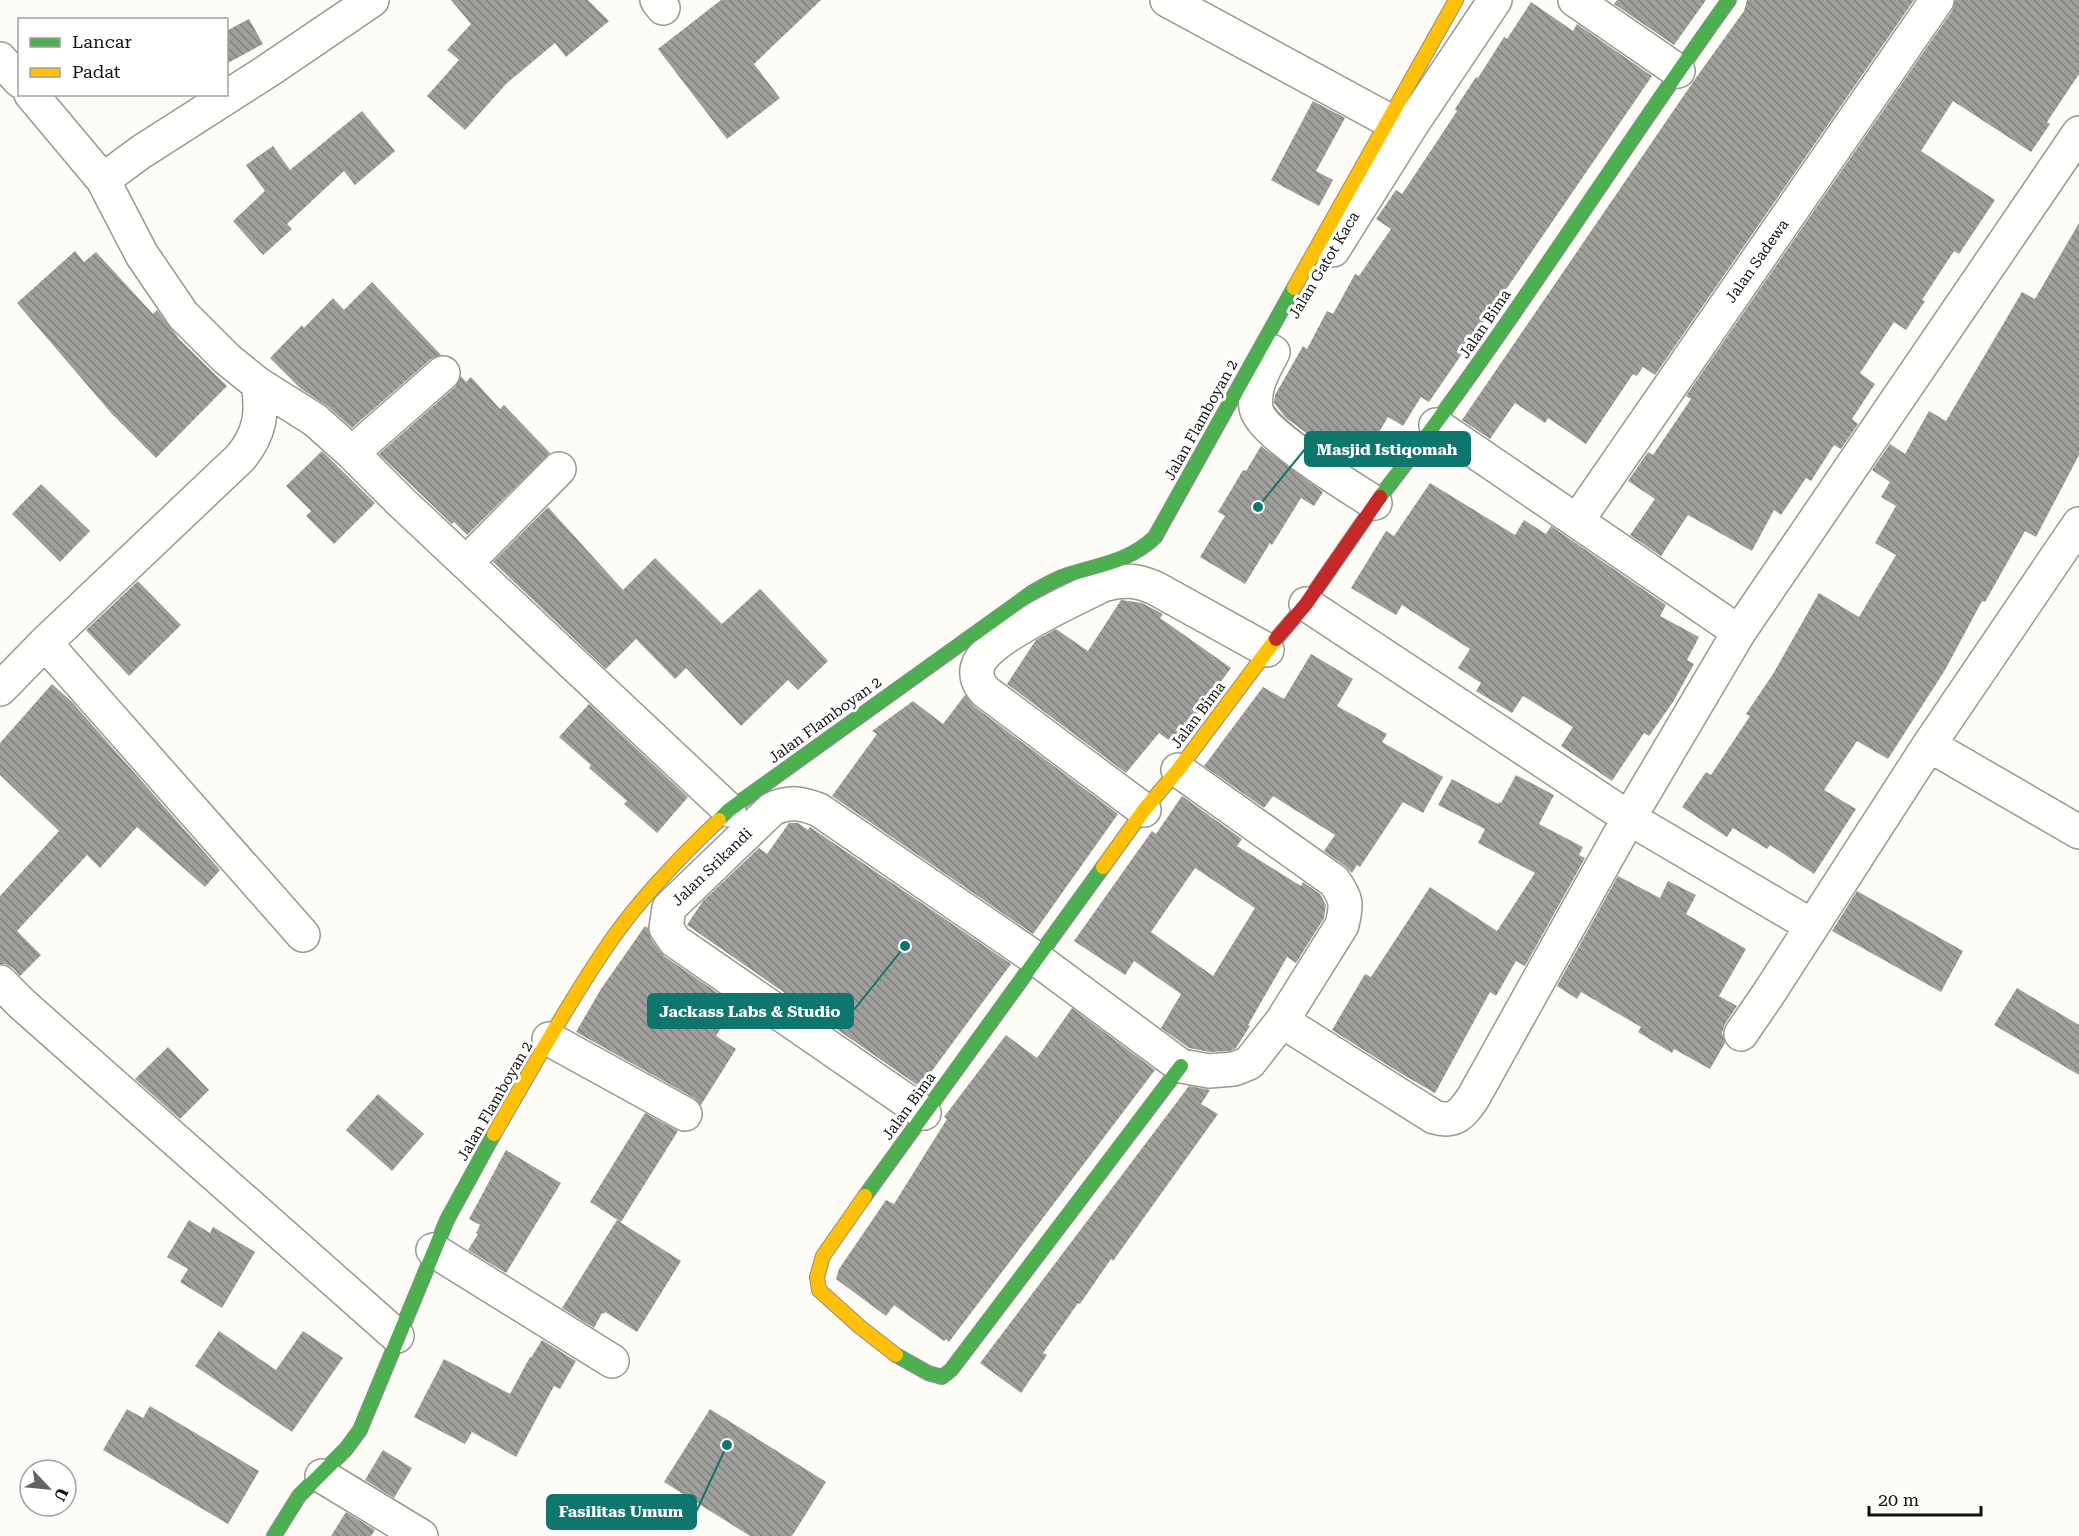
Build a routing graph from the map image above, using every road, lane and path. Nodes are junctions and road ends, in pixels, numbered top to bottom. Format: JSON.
{"nodes":[{"id":1,"x":372,"y":0,"type":"edge"},
{"id":2,"x":1167,"y":0,"type":"edge"},
{"id":3,"x":1456,"y":0,"type":"edge"},
{"id":4,"x":1495,"y":0,"type":"edge"},
{"id":5,"x":1575,"y":0,"type":"edge"},
{"id":6,"x":1729,"y":0,"type":"edge"},
{"id":7,"x":1937,"y":0,"type":"edge"},
{"id":8,"x":0,"y":59,"type":"edge"},
{"id":9,"x":1678,"y":71,"type":"junction"},
{"id":10,"x":18,"y":79,"type":"edge"},
{"id":11,"x":33,"y":96,"type":"edge"},
{"id":12,"x":1388,"y":120,"type":"junction"},
{"id":13,"x":2079,"y":133,"type":"edge"},
{"id":14,"x":103,"y":180,"type":"junction"},
{"id":15,"x":443,"y":373,"type":"dead end"},
{"id":16,"x":258,"y":384,"type":"junction"},
{"id":17,"x":1436,"y":425,"type":"junction"},
{"id":18,"x":352,"y":453,"type":"junction"},
{"id":19,"x":559,"y":469,"type":"dead end"},
{"id":20,"x":1375,"y":503,"type":"junction"},
{"id":21,"x":1577,"y":521,"type":"junction"},
{"id":22,"x":2079,"y":524,"type":"edge"},
{"id":23,"x":467,"y":562,"type":"junction"},
{"id":24,"x":1306,"y":604,"type":"junction"},
{"id":25,"x":1738,"y":632,"type":"junction"},
{"id":26,"x":45,"y":643,"type":"junction"},
{"id":27,"x":1268,"y":650,"type":"junction"},
{"id":28,"x":0,"y":689,"type":"edge"},
{"id":29,"x":1929,"y":745,"type":"junction"},
{"id":30,"x":1178,"y":770,"type":"junction"},
{"id":31,"x":729,"y":810,"type":"junction"},
{"id":32,"x":1144,"y":810,"type":"junction"},
{"id":33,"x":1629,"y":819,"type":"junction"},
{"id":34,"x":2079,"y":832,"type":"edge"},
{"id":35,"x":1812,"y":926,"type":"junction"},
{"id":36,"x":303,"y":935,"type":"dead end"},
{"id":37,"x":1038,"y":960,"type":"junction"},
{"id":38,"x":0,"y":982,"type":"edge"},
{"id":39,"x":1282,"y":1021,"type":"junction"},
{"id":40,"x":1741,"y":1034,"type":"dead end"},
{"id":41,"x":549,"y":1039,"type":"junction"},
{"id":42,"x":1181,"y":1066,"type":"junction"},
{"id":43,"x":924,"y":1113,"type":"junction"},
{"id":44,"x":685,"y":1114,"type":"dead end"},
{"id":45,"x":433,"y":1250,"type":"junction"},
{"id":46,"x":397,"y":1336,"type":"junction"},
{"id":47,"x":612,"y":1361,"type":"dead end"},
{"id":48,"x":322,"y":1476,"type":"junction"},
{"id":49,"x":274,"y":1536,"type":"edge"},
{"id":50,"x":421,"y":1536,"type":"edge"}],
"edges":[{"from":1,"to":14,"type":"street"},
{"from":2,"to":12,"type":"street"},
{"from":3,"to":12,"type":"street","name":"Jalan Flamboyan 2"},
{"from":4,"to":20,"type":"street","name":"Jalan Gatot Kaca"},
{"from":5,"to":9,"type":"street"},
{"from":6,"to":9,"type":"street","name":"Jalan Bima"},
{"from":7,"to":21,"type":"street","name":"Jalan Sadewa"},
{"from":8,"to":10,"type":"street"},
{"from":9,"to":17,"type":"street","name":"Jalan Bima"},
{"from":11,"to":14,"type":"street"},
{"from":12,"to":31,"type":"street","name":"Jalan Flamboyan 2"},
{"from":13,"to":25,"type":"street"},
{"from":14,"to":16,"type":"street"},
{"from":15,"to":18,"type":"street"},
{"from":16,"to":18,"type":"street"},
{"from":16,"to":26,"type":"street"},
{"from":17,"to":20,"type":"street","name":"Jalan Bima"},
{"from":17,"to":21,"type":"street"},
{"from":18,"to":23,"type":"street"},
{"from":19,"to":23,"type":"street"},
{"from":20,"to":24,"type":"street","name":"Jalan Bima"},
{"from":21,"to":25,"type":"street"},
{"from":22,"to":29,"type":"street"},
{"from":23,"to":31,"type":"street"},
{"from":24,"to":27,"type":"street","name":"Jalan Bima"},
{"from":24,"to":33,"type":"street"},
{"from":25,"to":33,"type":"street"},
{"from":26,"to":28,"type":"street"},
{"from":26,"to":36,"type":"street"},
{"from":27,"to":30,"type":"street","name":"Jalan Bima"},
{"from":27,"to":32,"type":"street"},
{"from":29,"to":34,"type":"street"},
{"from":29,"to":35,"type":"street"},
{"from":30,"to":32,"type":"street","name":"Jalan Bima"},
{"from":30,"to":39,"type":"street"},
{"from":31,"to":41,"type":"street","name":"Jalan Flamboyan 2"},
{"from":32,"to":37,"type":"street","name":"Jalan Bima"},
{"from":33,"to":35,"type":"street"},
{"from":33,"to":39,"type":"street"},
{"from":35,"to":40,"type":"street"},
{"from":37,"to":42,"type":"street","name":"Jalan Srikandi"},
{"from":37,"to":43,"type":"street","name":"Jalan Bima"},
{"from":37,"to":43,"type":"street","name":"Jalan Srikandi"},
{"from":38,"to":46,"type":"street"},
{"from":39,"to":42,"type":"street"},
{"from":41,"to":44,"type":"street"},
{"from":41,"to":45,"type":"street","name":"Jalan Flamboyan 2"},
{"from":42,"to":43,"type":"street","name":"Jalan Bima"},
{"from":45,"to":46,"type":"street","name":"Jalan Flamboyan 2"},
{"from":45,"to":47,"type":"street"},
{"from":46,"to":48,"type":"street","name":"Jalan Flamboyan 2"},
{"from":48,"to":49,"type":"street","name":"Jalan Flamboyan 2"},
{"from":48,"to":50,"type":"street"}]}
